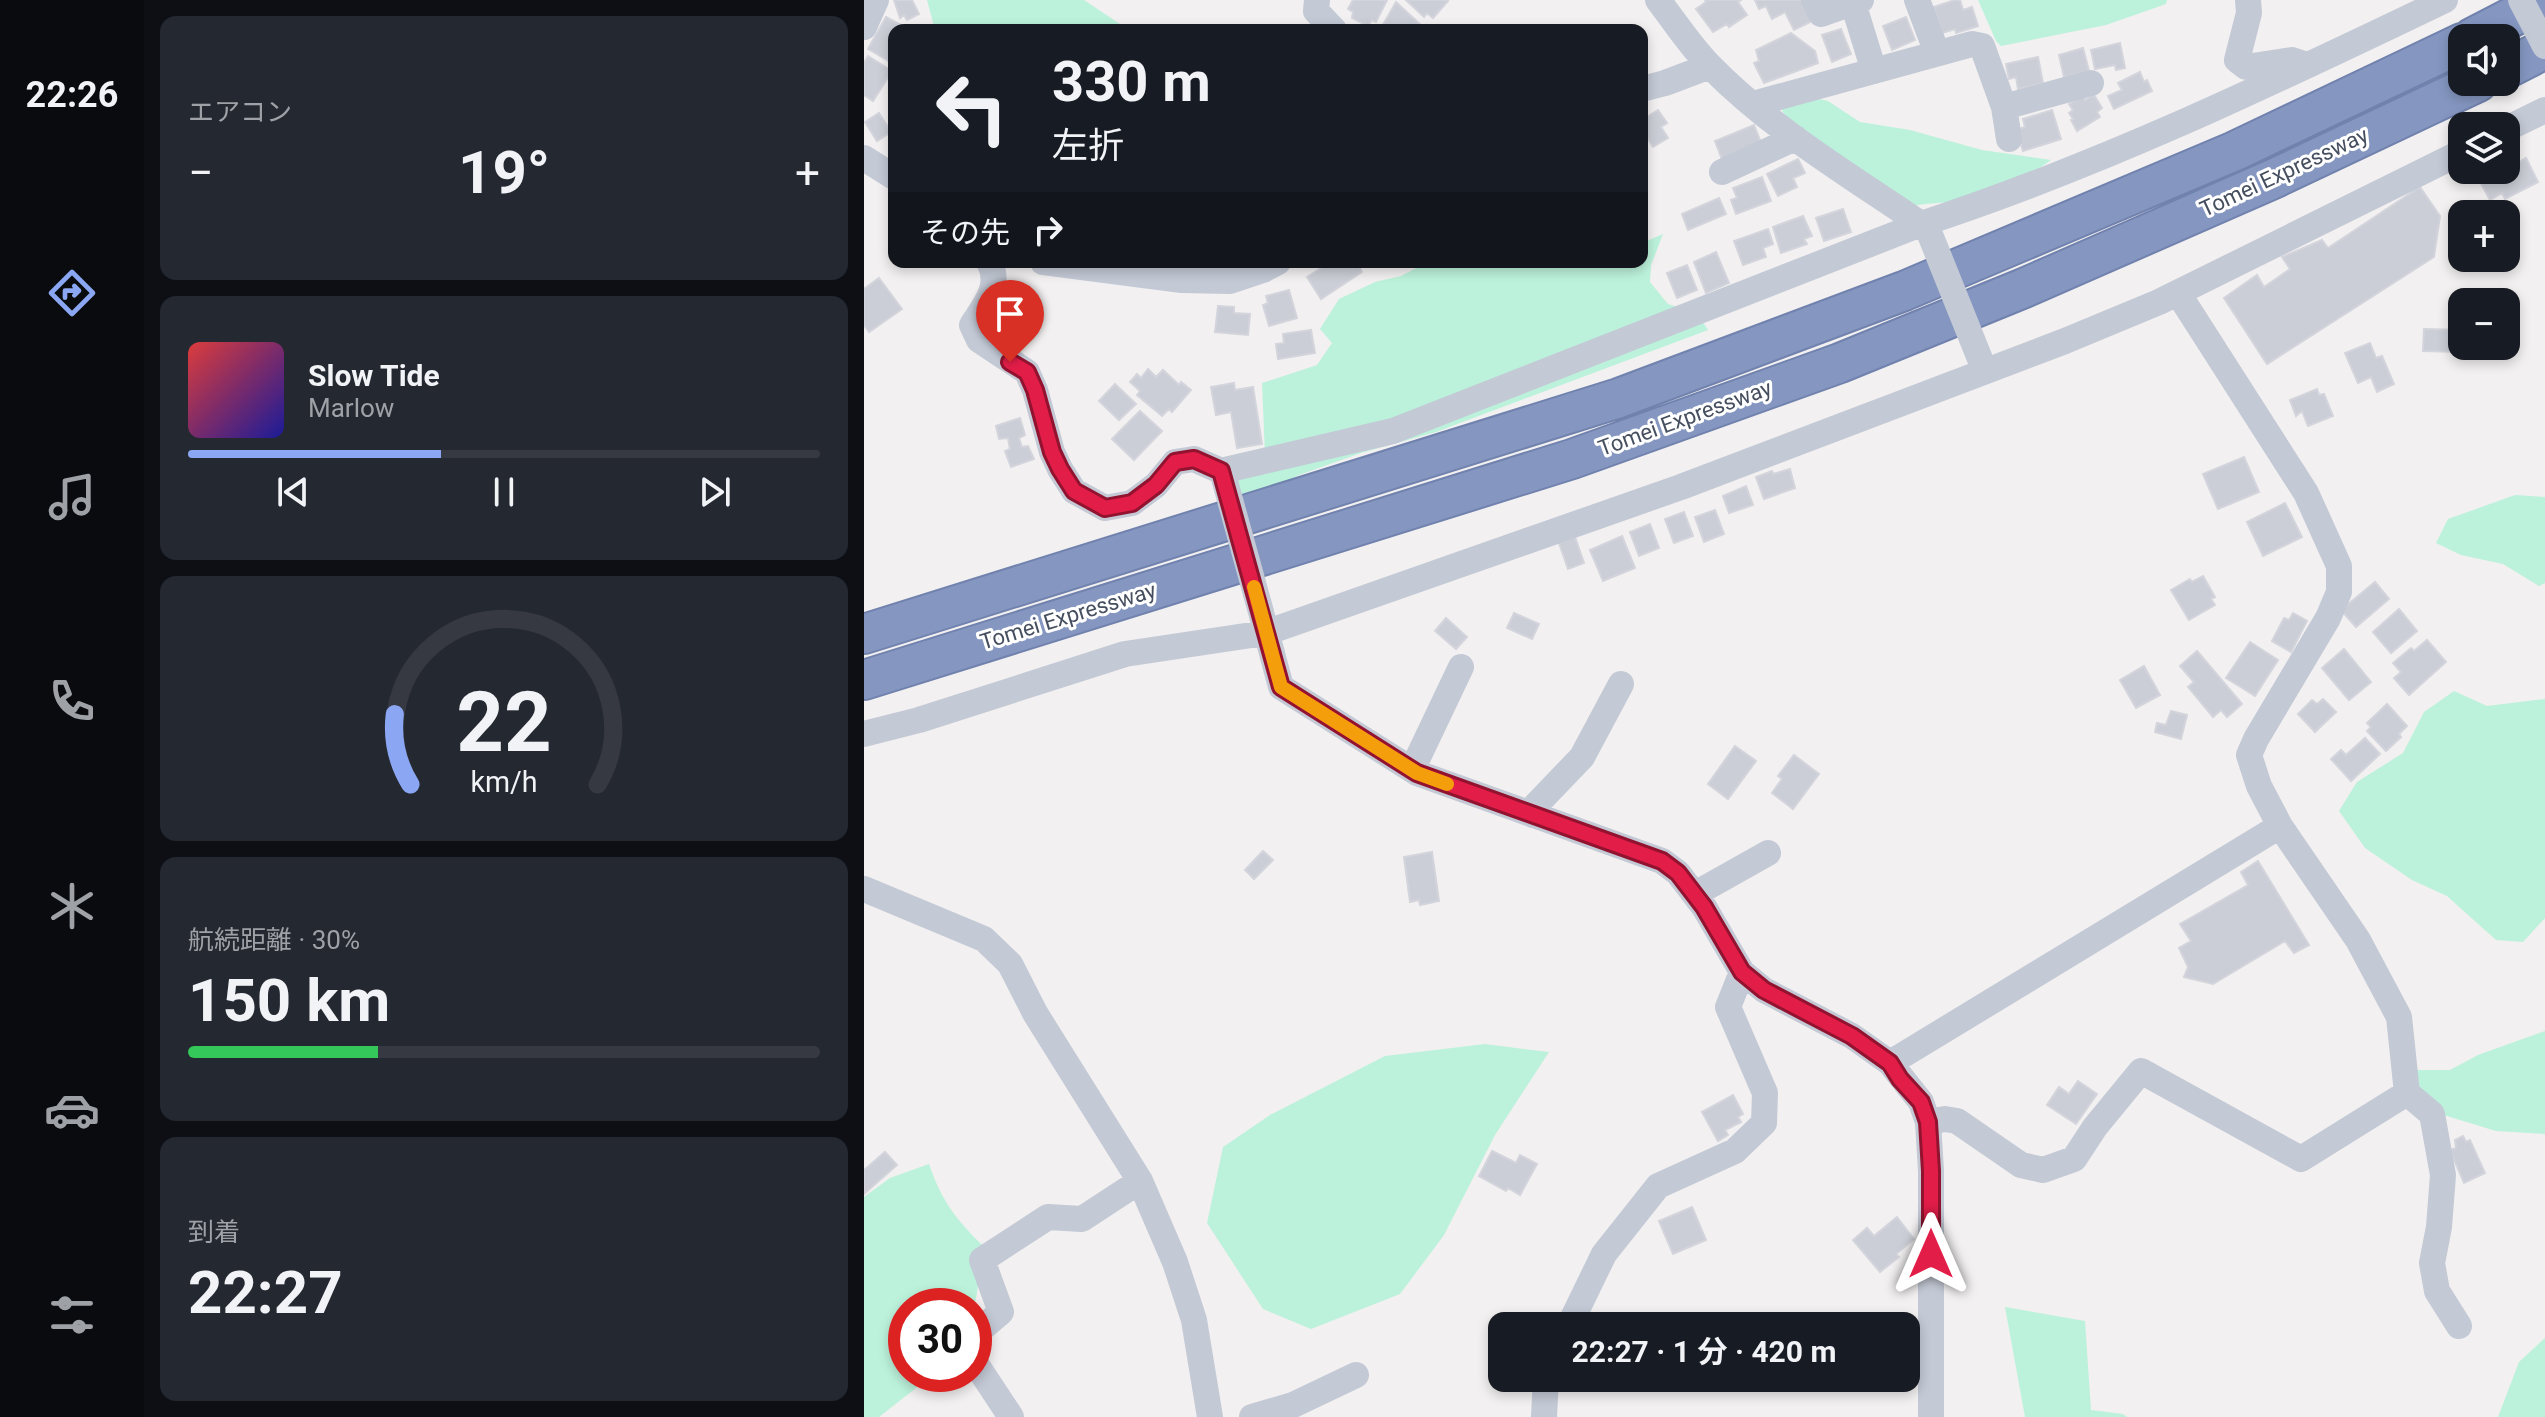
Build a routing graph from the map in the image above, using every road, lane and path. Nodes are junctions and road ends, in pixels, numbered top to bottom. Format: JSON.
{"nodes":[{"id":1,"x":876,"y":0,"type":"edge"},
{"id":2,"x":1317,"y":0,"type":"edge"},
{"id":3,"x":1658,"y":0,"type":"edge"},
{"id":4,"x":1814,"y":0,"type":"edge"},
{"id":5,"x":1917,"y":0,"type":"edge"},
{"id":6,"x":2248,"y":0,"type":"edge"},
{"id":7,"x":2445,"y":0,"type":"edge"},
{"id":8,"x":2521,"y":0,"type":"edge"},
{"id":9,"x":2545,"y":0,"type":"edge"},
{"id":10,"x":1857,"y":1,"type":"edge"},
{"id":11,"x":1328,"y":24,"type":"edge"},
{"id":12,"x":2499,"y":24,"type":"edge"},
{"id":13,"x":864,"y":27,"type":"edge"},
{"id":14,"x":2545,"y":48,"type":"edge"},
{"id":15,"x":2448,"y":50,"type":"edge"},
{"id":16,"x":1937,"y":53,"type":"junction"},
{"id":17,"x":2520,"y":61,"type":"edge"},
{"id":18,"x":1710,"y":66,"type":"junction"},
{"id":19,"x":2308,"y":66,"type":"junction"},
{"id":20,"x":1874,"y":71,"type":"junction"},
{"id":21,"x":2091,"y":83,"type":"dead end"},
{"id":22,"x":1648,"y":87,"type":"edge"},
{"id":23,"x":2448,"y":96,"type":"edge"},
{"id":24,"x":1753,"y":104,"type":"junction"},
{"id":25,"x":2004,"y":107,"type":"junction"},
{"id":26,"x":2545,"y":110,"type":"edge"},
{"id":27,"x":2520,"y":122,"type":"edge"},
{"id":28,"x":1795,"y":138,"type":"junction"},
{"id":29,"x":2009,"y":139,"type":"dead end"},
{"id":30,"x":864,"y":158,"type":"edge"},
{"id":31,"x":2448,"y":159,"type":"edge"},
{"id":32,"x":1722,"y":172,"type":"dead end"},
{"id":33,"x":888,"y":173,"type":"edge"},
{"id":34,"x":1925,"y":228,"type":"junction"},
{"id":35,"x":992,"y":268,"type":"edge"},
{"id":36,"x":1089,"y":268,"type":"edge"},
{"id":37,"x":1267,"y":268,"type":"edge"},
{"id":38,"x":2178,"y":293,"type":"junction"},
{"id":39,"x":1982,"y":365,"type":"junction"},
{"id":40,"x":1222,"y":475,"type":"junction"},
{"id":41,"x":1263,"y":622,"type":"junction"},
{"id":42,"x":864,"y":634,"type":"edge"},
{"id":43,"x":1461,"y":667,"type":"dead end"},
{"id":44,"x":864,"y":680,"type":"edge"},
{"id":45,"x":1621,"y":684,"type":"dead end"},
{"id":46,"x":864,"y":734,"type":"edge"},
{"id":47,"x":1412,"y":770,"type":"junction"},
{"id":48,"x":1533,"y":815,"type":"junction"},
{"id":49,"x":2280,"y":826,"type":"junction"},
{"id":50,"x":1768,"y":853,"type":"dead end"},
{"id":51,"x":864,"y":889,"type":"edge"},
{"id":52,"x":1695,"y":894,"type":"junction"},
{"id":53,"x":1742,"y":972,"type":"junction"},
{"id":54,"x":1890,"y":1063,"type":"junction"},
{"id":55,"x":2407,"y":1093,"type":"junction"},
{"id":56,"x":1928,"y":1122,"type":"junction"},
{"id":57,"x":1140,"y":1181,"type":"junction"},
{"id":58,"x":1576,"y":1312,"type":"edge"},
{"id":59,"x":992,"y":1320,"type":"edge"},
{"id":60,"x":2459,"y":1326,"type":"dead end"},
{"id":61,"x":1356,"y":1375,"type":"dead end"},
{"id":62,"x":992,"y":1388,"type":"edge"},
{"id":63,"x":1545,"y":1392,"type":"edge"},
{"id":64,"x":1011,"y":1417,"type":"edge"},
{"id":65,"x":1210,"y":1417,"type":"edge"},
{"id":66,"x":1252,"y":1417,"type":"edge"},
{"id":67,"x":1544,"y":1417,"type":"edge"},
{"id":68,"x":1931,"y":1417,"type":"edge"}],
"edges":[{"from":1,"to":13,"type":"street"},
{"from":2,"to":11,"type":"street"},
{"from":3,"to":18,"type":"street"},
{"from":4,"to":10,"type":"street"},
{"from":5,"to":16,"type":"street"},
{"from":6,"to":19,"type":"street"},
{"from":7,"to":19,"type":"street"},
{"from":8,"to":14,"type":"street","bridge":true},
{"from":9,"to":12,"type":"highway"},
{"from":10,"to":20,"type":"street"},
{"from":14,"to":17,"type":"highway"},
{"from":15,"to":42,"type":"highway","name":"Tomei Expressway"},
{"from":16,"to":20,"type":"street"},
{"from":16,"to":25,"type":"street"},
{"from":18,"to":22,"type":"street"},
{"from":18,"to":24,"type":"street"},
{"from":19,"to":34,"type":"street"},
{"from":20,"to":24,"type":"street"},
{"from":21,"to":25,"type":"street"},
{"from":23,"to":44,"type":"highway","name":"Tomei Expressway"},
{"from":24,"to":28,"type":"street"},
{"from":25,"to":29,"type":"street"},
{"from":26,"to":27,"type":"street"},
{"from":28,"to":32,"type":"street"},
{"from":28,"to":34,"type":"street"},
{"from":30,"to":33,"type":"street"},
{"from":31,"to":38,"type":"street"},
{"from":34,"to":39,"type":"street","bridge":true},
{"from":34,"to":40,"type":"street"},
{"from":35,"to":40,"type":"street"},
{"from":36,"to":37,"type":"street"},
{"from":38,"to":39,"type":"street"},
{"from":38,"to":49,"type":"street"},
{"from":39,"to":41,"type":"street"},
{"from":40,"to":41,"type":"street","bridge":true},
{"from":41,"to":46,"type":"street"},
{"from":41,"to":47,"type":"street"},
{"from":43,"to":47,"type":"street"},
{"from":45,"to":48,"type":"street"},
{"from":47,"to":48,"type":"street"},
{"from":48,"to":52,"type":"street"},
{"from":49,"to":54,"type":"street"},
{"from":49,"to":55,"type":"street"},
{"from":50,"to":52,"type":"street"},
{"from":51,"to":57,"type":"street"},
{"from":52,"to":53,"type":"street"},
{"from":53,"to":54,"type":"street"},
{"from":53,"to":58,"type":"street"},
{"from":54,"to":56,"type":"street"},
{"from":55,"to":56,"type":"street"},
{"from":55,"to":60,"type":"street"},
{"from":56,"to":68,"type":"street"},
{"from":57,"to":59,"type":"street"},
{"from":57,"to":65,"type":"street"},
{"from":61,"to":66,"type":"street"},
{"from":62,"to":64,"type":"street"},
{"from":63,"to":67,"type":"street"}]}
